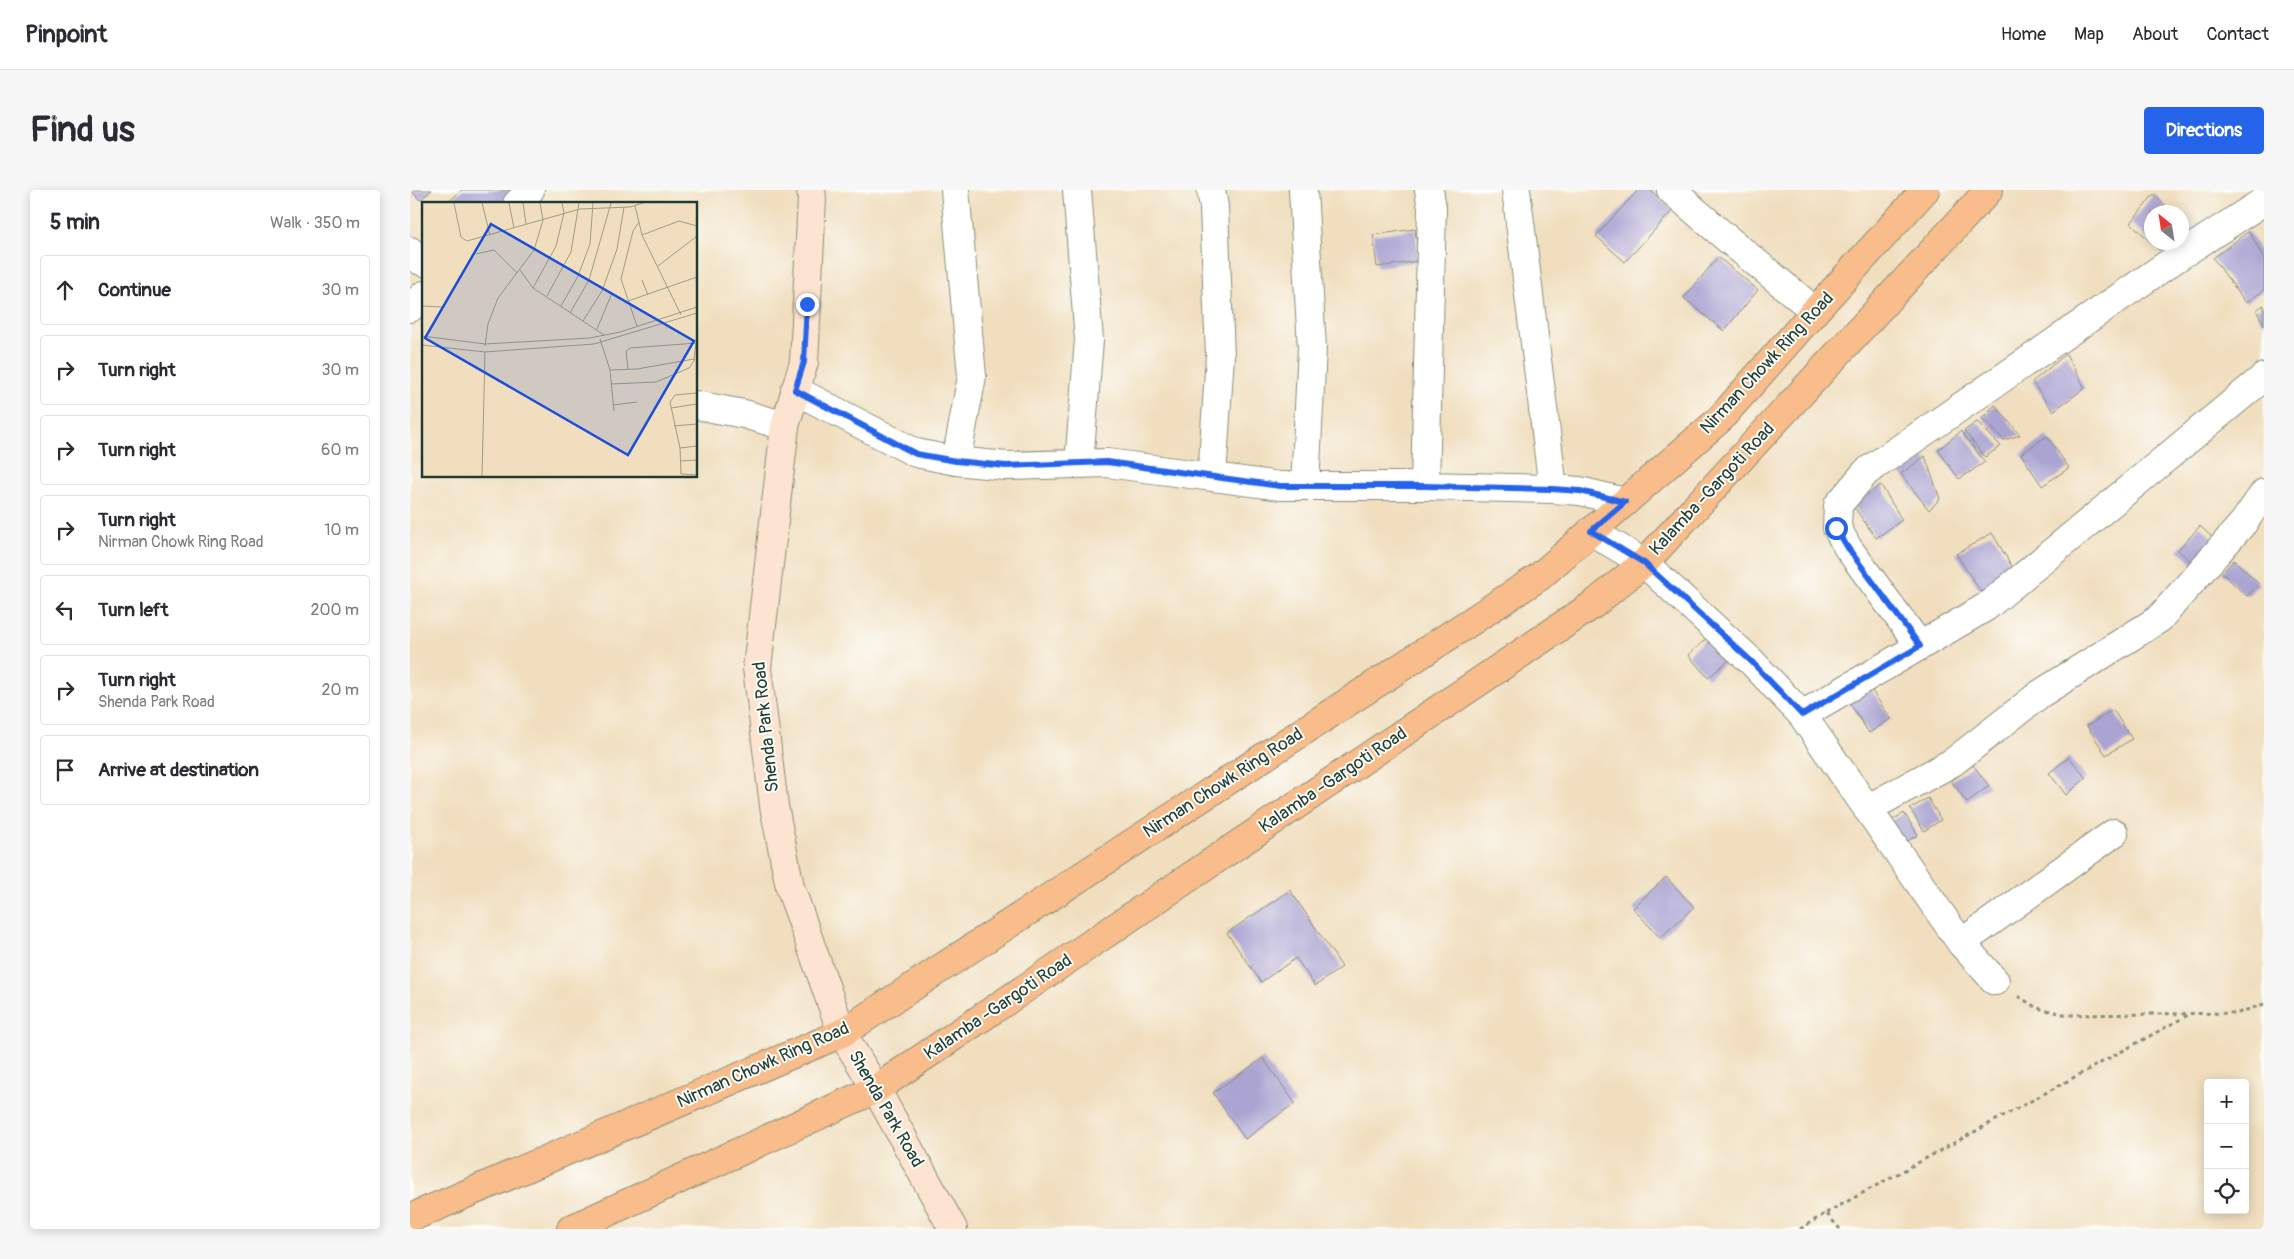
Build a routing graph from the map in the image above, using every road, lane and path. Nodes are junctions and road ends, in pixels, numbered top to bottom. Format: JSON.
{"nodes":[{"id":1,"x":530,"y":190,"type":"edge"},
{"id":2,"x":811,"y":190,"type":"edge"},
{"id":3,"x":954,"y":190,"type":"edge"},
{"id":4,"x":1077,"y":190,"type":"edge"},
{"id":5,"x":1211,"y":190,"type":"edge"},
{"id":6,"x":1303,"y":190,"type":"edge"},
{"id":7,"x":1429,"y":190,"type":"edge"},
{"id":8,"x":1516,"y":190,"type":"edge"},
{"id":9,"x":1671,"y":190,"type":"edge"},
{"id":10,"x":1925,"y":190,"type":"edge"},
{"id":11,"x":1989,"y":190,"type":"edge"},
{"id":12,"x":2264,"y":201,"type":"edge"},
{"id":13,"x":519,"y":202,"type":"edge"},
{"id":14,"x":410,"y":251,"type":"edge"},
{"id":15,"x":422,"y":261,"type":"edge"},
{"id":16,"x":422,"y":297,"type":"edge"},
{"id":17,"x":410,"y":308,"type":"edge"},
{"id":18,"x":1815,"y":310,"type":"junction"},
{"id":19,"x":2264,"y":377,"type":"edge"},
{"id":20,"x":795,"y":390,"type":"junction"},
{"id":21,"x":698,"y":405,"type":"edge"},
{"id":22,"x":784,"y":426,"type":"junction"},
{"id":23,"x":956,"y":461,"type":"junction"},
{"id":24,"x":1079,"y":464,"type":"junction"},
{"id":25,"x":1212,"y":477,"type":"junction"},
{"id":26,"x":1305,"y":486,"type":"junction"},
{"id":27,"x":1425,"y":486,"type":"junction"},
{"id":28,"x":1552,"y":489,"type":"junction"},
{"id":29,"x":2264,"y":494,"type":"edge"},
{"id":30,"x":1625,"y":502,"type":"junction"},
{"id":31,"x":1591,"y":531,"type":"junction"},
{"id":32,"x":1644,"y":563,"type":"junction"},
{"id":33,"x":1920,"y":646,"type":"junction"},
{"id":34,"x":1802,"y":715,"type":"junction"},
{"id":35,"x":1867,"y":809,"type":"junction"},
{"id":36,"x":2114,"y":832,"type":"dead end"},
{"id":37,"x":1961,"y":943,"type":"junction"},
{"id":38,"x":1994,"y":981,"type":"joint"},
{"id":39,"x":2264,"y":1004,"type":"edge"},
{"id":40,"x":2190,"y":1014,"type":"junction"},
{"id":41,"x":842,"y":1033,"type":"junction"},
{"id":42,"x":876,"y":1089,"type":"junction"},
{"id":43,"x":1826,"y":1213,"type":"junction"},
{"id":44,"x":410,"y":1218,"type":"edge"},
{"id":45,"x":571,"y":1229,"type":"edge"},
{"id":46,"x":953,"y":1229,"type":"edge"},
{"id":47,"x":1800,"y":1229,"type":"edge"},
{"id":48,"x":1840,"y":1229,"type":"edge"}],
"edges":[{"from":1,"to":13,"type":"street"},
{"from":2,"to":20,"type":"main road","name":"Shenda Park Road"},
{"from":3,"to":23,"type":"street"},
{"from":4,"to":24,"type":"street"},
{"from":5,"to":25,"type":"street"},
{"from":6,"to":26,"type":"street"},
{"from":7,"to":27,"type":"street"},
{"from":8,"to":28,"type":"street"},
{"from":9,"to":18,"type":"street"},
{"from":10,"to":18,"type":"main road","name":"Nirman Chowk Ring Road"},
{"from":11,"to":32,"type":"main road","name":"Kalamba -Gargoti Road"},
{"from":12,"to":33,"type":"street"},
{"from":14,"to":15,"type":"street"},
{"from":16,"to":17,"type":"street"},
{"from":18,"to":30,"type":"main road","name":"Nirman Chowk Ring Road"},
{"from":19,"to":33,"type":"street"},
{"from":20,"to":22,"type":"main road","name":"Shenda Park Road"},
{"from":20,"to":23,"type":"street"},
{"from":21,"to":22,"type":"street"},
{"from":22,"to":41,"type":"main road","name":"Shenda Park Road"},
{"from":23,"to":24,"type":"street"},
{"from":24,"to":25,"type":"street"},
{"from":25,"to":26,"type":"street"},
{"from":26,"to":27,"type":"street"},
{"from":27,"to":28,"type":"street"},
{"from":28,"to":30,"type":"street"},
{"from":29,"to":35,"type":"street"},
{"from":30,"to":31,"type":"main road","name":"Nirman Chowk Ring Road"},
{"from":31,"to":32,"type":"street"},
{"from":31,"to":41,"type":"main road","name":"Nirman Chowk Ring Road"},
{"from":32,"to":34,"type":"street"},
{"from":32,"to":42,"type":"main road","name":"Kalamba -Gargoti Road"},
{"from":33,"to":34,"type":"street"},
{"from":34,"to":35,"type":"street"},
{"from":35,"to":37,"type":"street"},
{"from":36,"to":37,"type":"street"},
{"from":37,"to":38,"type":"street"},
{"from":38,"to":40,"type":"path"},
{"from":39,"to":40,"type":"path"},
{"from":40,"to":43,"type":"path"},
{"from":41,"to":42,"type":"main road","name":"Shenda Park Road"},
{"from":41,"to":44,"type":"main road","name":"Nirman Chowk Ring Road"},
{"from":42,"to":45,"type":"main road","name":"Kalamba -Gargoti Road"},
{"from":42,"to":46,"type":"main road","name":"Shenda Park Road"},
{"from":43,"to":47,"type":"path"},
{"from":43,"to":48,"type":"path"}]}
